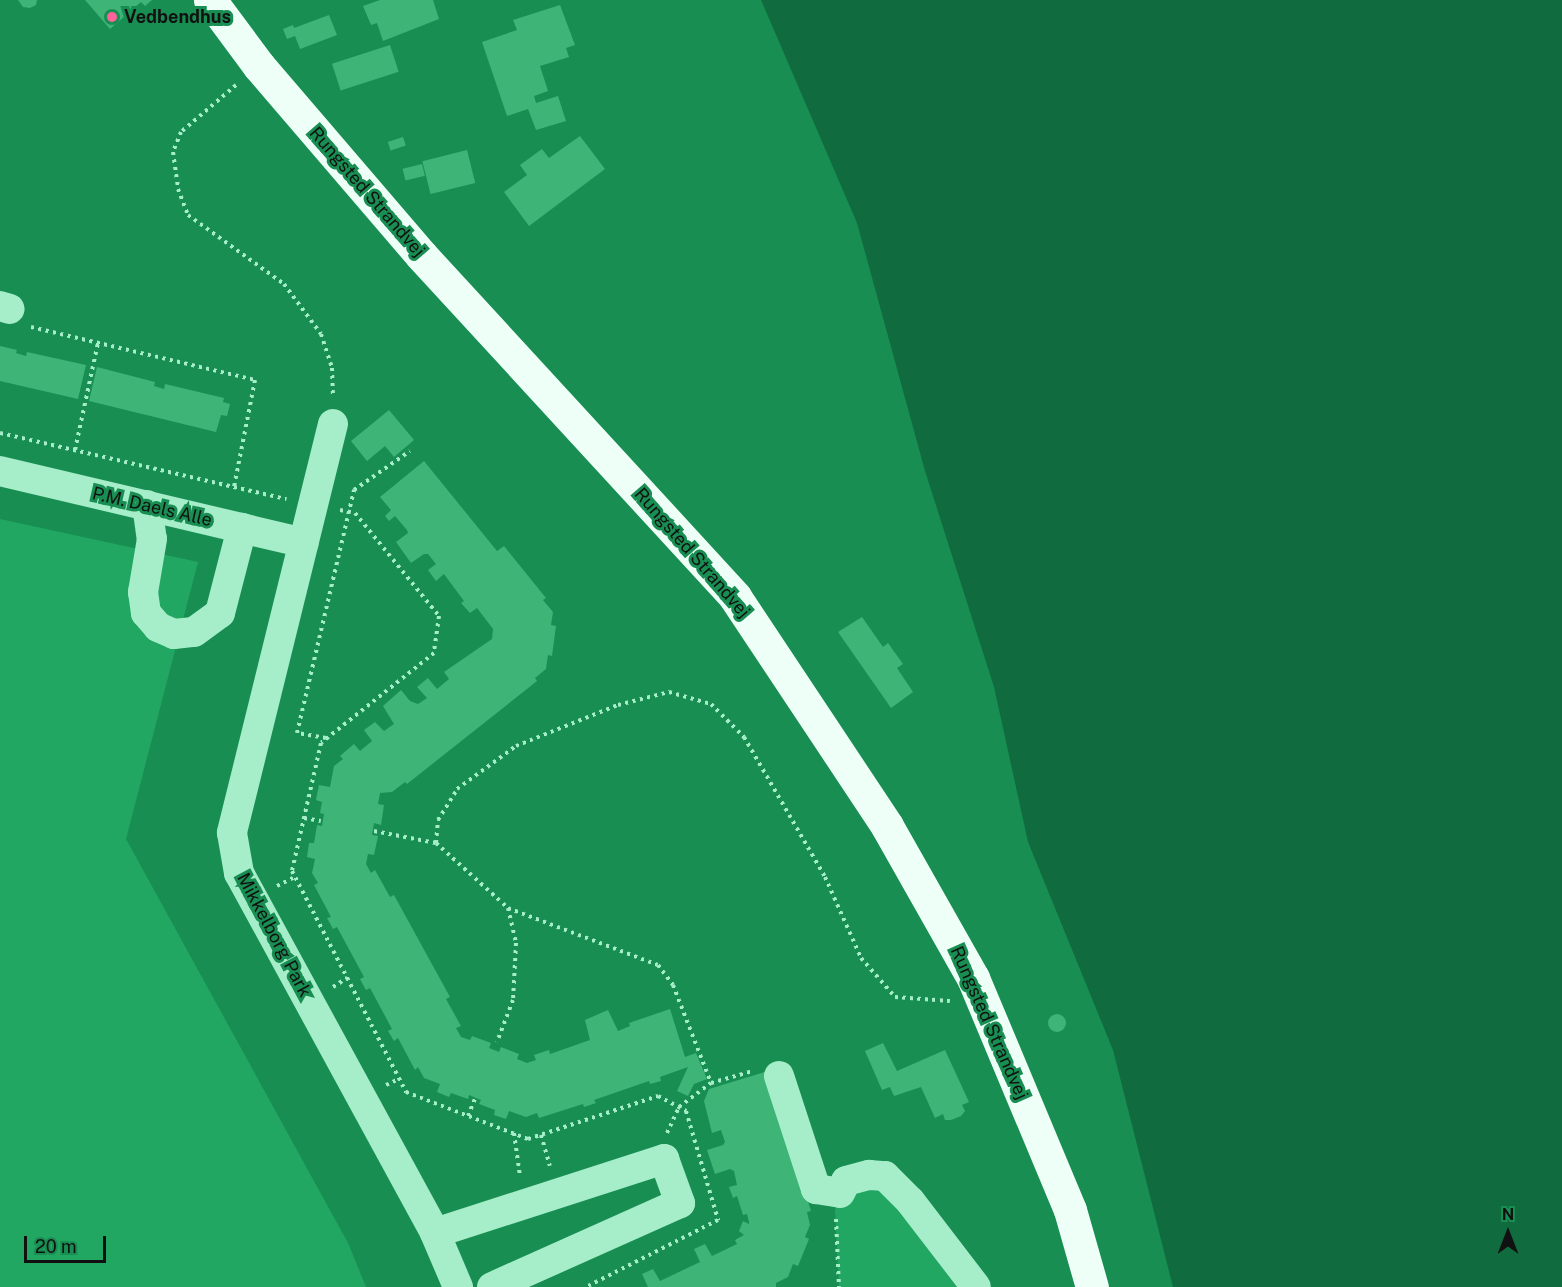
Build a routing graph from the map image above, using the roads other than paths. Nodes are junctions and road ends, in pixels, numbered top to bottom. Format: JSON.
{"nodes":[{"id":1,"x":210,"y":0,"type":"edge"},
{"id":2,"x":333,"y":424,"type":"road end"},
{"id":3,"x":0,"y":471,"type":"edge"},
{"id":4,"x":147,"y":505,"type":"junction"},
{"id":5,"x":242,"y":528,"type":"junction"},
{"id":6,"x":304,"y":543,"type":"junction"},
{"id":7,"x":779,"y":1076,"type":"road end"},
{"id":8,"x":435,"y":1233,"type":"junction"},
{"id":9,"x":458,"y":1287,"type":"edge"},
{"id":10,"x":492,"y":1287,"type":"edge"},
{"id":11,"x":976,"y":1287,"type":"edge"},
{"id":12,"x":1092,"y":1287,"type":"edge"}],
"edges":[{"from":1,"to":12,"type":"main road","name":"Rungsted Strandvej"},
{"from":2,"to":6,"type":"street","name":"Mikkelborg Park"},
{"from":3,"to":4,"type":"street","name":"P.M. Daels Alle"},
{"from":4,"to":5,"type":"street","name":"P.M. Daels Alle"},
{"from":4,"to":5,"type":"street"},
{"from":5,"to":6,"type":"street","name":"P.M. Daels Alle"},
{"from":6,"to":8,"type":"street","name":"Mikkelborg Park"},
{"from":7,"to":11,"type":"street"},
{"from":8,"to":9,"type":"street","name":"Mikkelborg Park"},
{"from":8,"to":10,"type":"street"}]}
